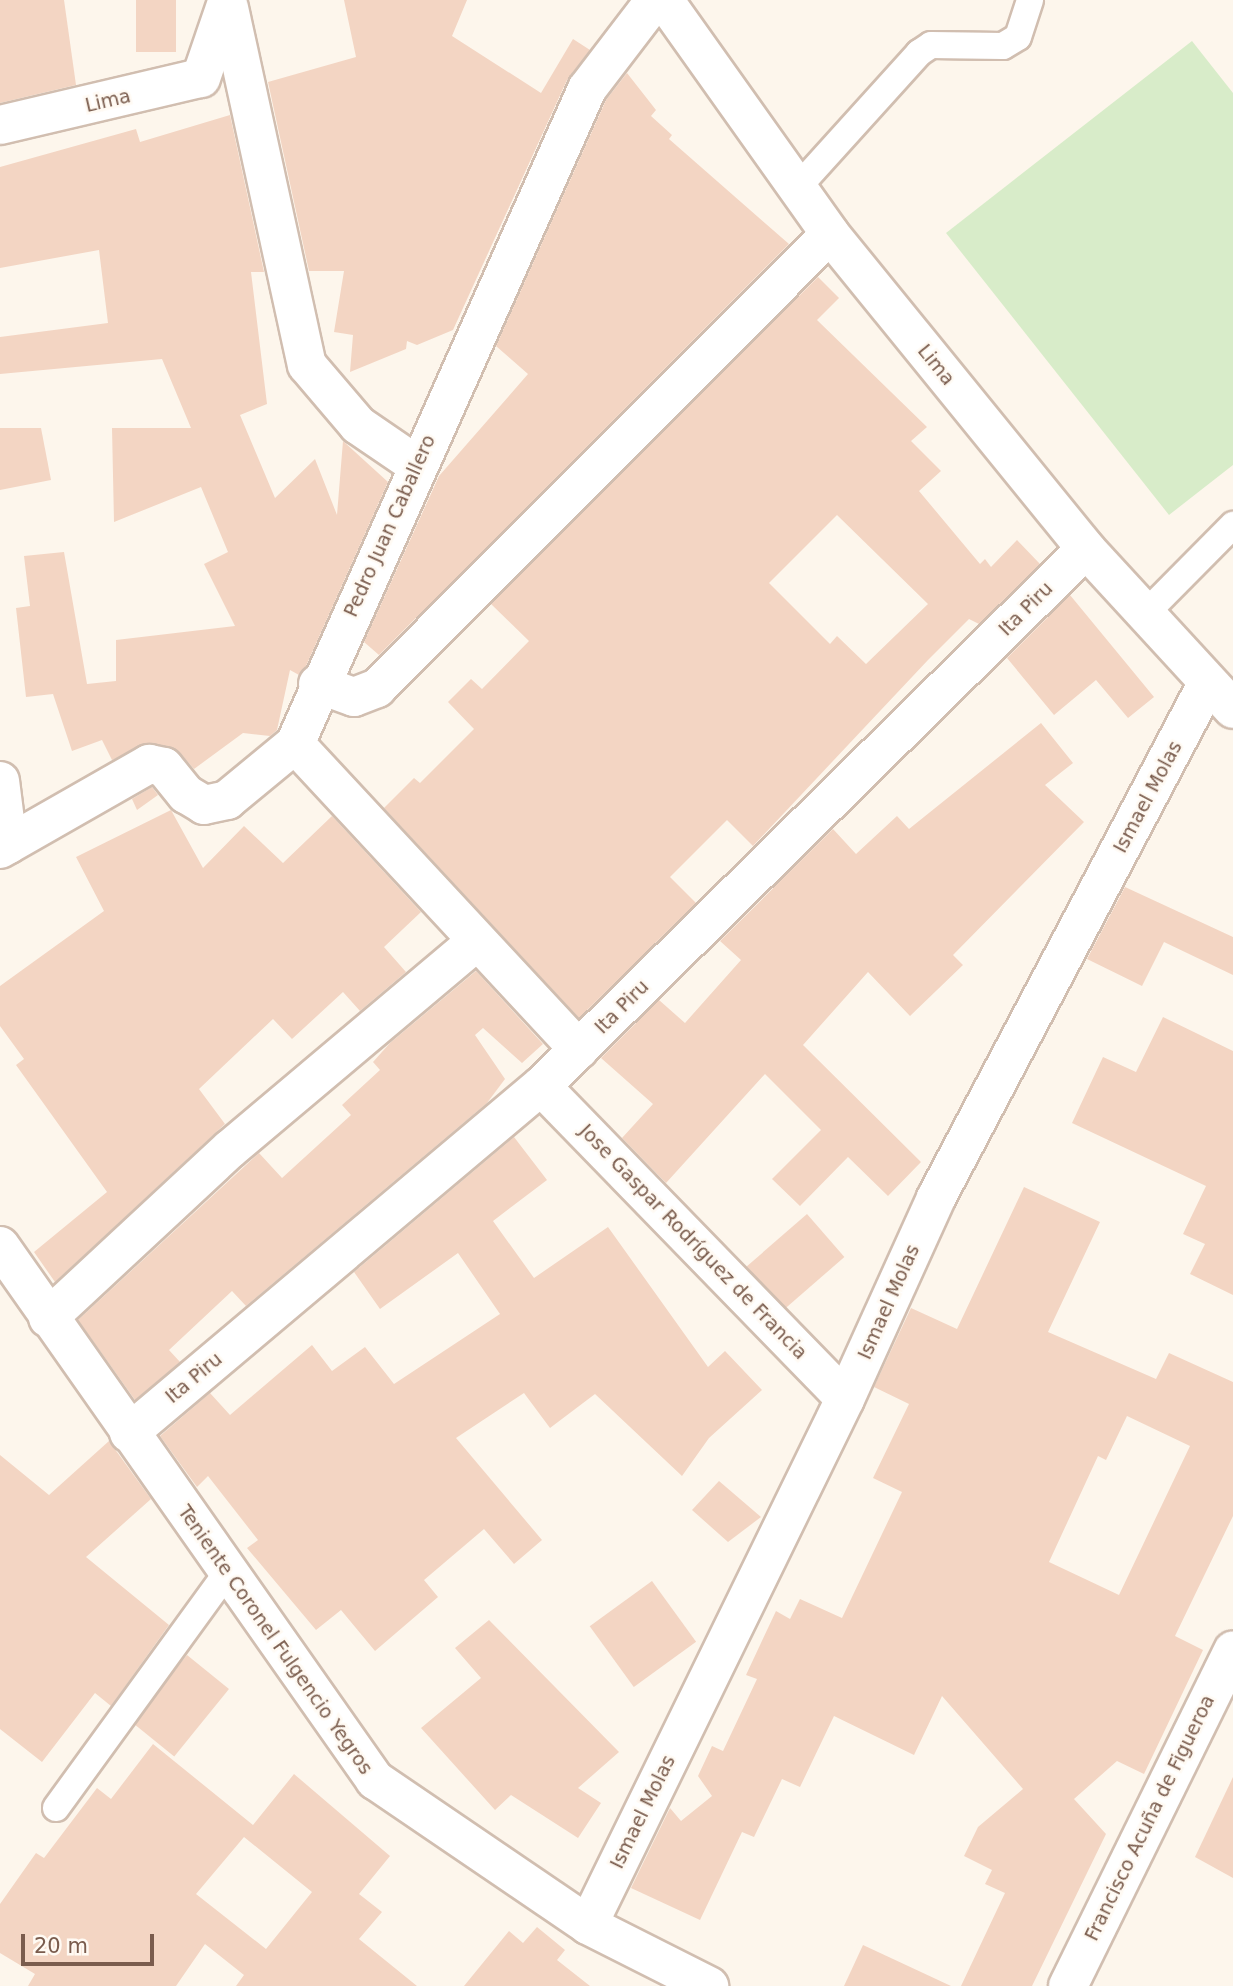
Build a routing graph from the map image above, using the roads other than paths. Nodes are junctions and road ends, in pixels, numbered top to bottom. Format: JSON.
{"nodes":[{"id":1,"x":655,"y":0,"type":"edge"},
{"id":2,"x":664,"y":0,"type":"edge"},
{"id":3,"x":1030,"y":0,"type":"edge"},
{"id":4,"x":228,"y":4,"type":"edge"},
{"id":5,"x":0,"y":125,"type":"edge"},
{"id":6,"x":798,"y":187,"type":"junction"},
{"id":7,"x":830,"y":234,"type":"junction"},
{"id":8,"x":418,"y":466,"type":"junction"},
{"id":9,"x":1233,"y":525,"type":"edge"},
{"id":10,"x":1086,"y":549,"type":"junction"},
{"id":11,"x":1144,"y":615,"type":"junction"},
{"id":12,"x":318,"y":684,"type":"junction"},
{"id":13,"x":1220,"y":698,"type":"edge"},
{"id":14,"x":295,"y":744,"type":"junction"},
{"id":15,"x":0,"y":781,"type":"edge"},
{"id":16,"x":4,"y":846,"type":"edge"},
{"id":17,"x":476,"y":942,"type":"junction"},
{"id":18,"x":579,"y":1050,"type":"junction"},
{"id":19,"x":541,"y":1086,"type":"junction"},
{"id":20,"x":0,"y":1246,"type":"edge"},
{"id":21,"x":48,"y":1318,"type":"junction"},
{"id":22,"x":845,"y":1399,"type":"junction"},
{"id":23,"x":130,"y":1433,"type":"junction"},
{"id":24,"x":226,"y":1574,"type":"junction"},
{"id":25,"x":1233,"y":1650,"type":"edge"},
{"id":26,"x":56,"y":1808,"type":"dead end"},
{"id":27,"x":588,"y":1925,"type":"junction"},
{"id":28,"x":709,"y":1986,"type":"edge"},
{"id":29,"x":1068,"y":1986,"type":"edge"}],
"edges":[{"from":1,"to":8,"type":"street","name":"Pedro Juan Caballero"},
{"from":2,"to":6,"type":"street","name":"Lima"},
{"from":3,"to":6,"type":"lane"},
{"from":4,"to":5,"type":"street","name":"Lima"},
{"from":4,"to":8,"type":"street"},
{"from":6,"to":7,"type":"street","name":"Lima"},
{"from":7,"to":10,"type":"street","name":"Lima"},
{"from":7,"to":12,"type":"street"},
{"from":8,"to":12,"type":"street","name":"Pedro Juan Caballero"},
{"from":9,"to":11,"type":"lane"},
{"from":10,"to":11,"type":"street","name":"Lima"},
{"from":10,"to":18,"type":"street","name":"Ita Piru"},
{"from":11,"to":13,"type":"street","name":"Lima"},
{"from":12,"to":14,"type":"street","name":"Pedro Juan Caballero"},
{"from":13,"to":22,"type":"street","name":"Ismael Molas"},
{"from":14,"to":16,"type":"street","name":"Pedro Juan Caballero"},
{"from":14,"to":17,"type":"street"},
{"from":15,"to":16,"type":"street"},
{"from":17,"to":18,"type":"street"},
{"from":17,"to":21,"type":"street"},
{"from":18,"to":19,"type":"street","name":"Ita Piru"},
{"from":19,"to":22,"type":"street","name":"Jose Gaspar Rodríguez de Francia"},
{"from":19,"to":23,"type":"street","name":"Ita Piru"},
{"from":20,"to":21,"type":"street","name":"Teniente Coronel Fulgencio Yegros"},
{"from":21,"to":23,"type":"street","name":"Teniente Coronel Fulgencio Yegros"},
{"from":22,"to":27,"type":"street","name":"Ismael Molas"},
{"from":23,"to":24,"type":"street","name":"Teniente Coronel Fulgencio Yegros"},
{"from":24,"to":26,"type":"lane"},
{"from":24,"to":27,"type":"street","name":"Teniente Coronel Fulgencio Yegros"},
{"from":25,"to":29,"type":"street","name":"Francisco Acuña de Figueroa"},
{"from":27,"to":28,"type":"street","name":"Teniente Coronel Fulgencio Yegros"}]}
